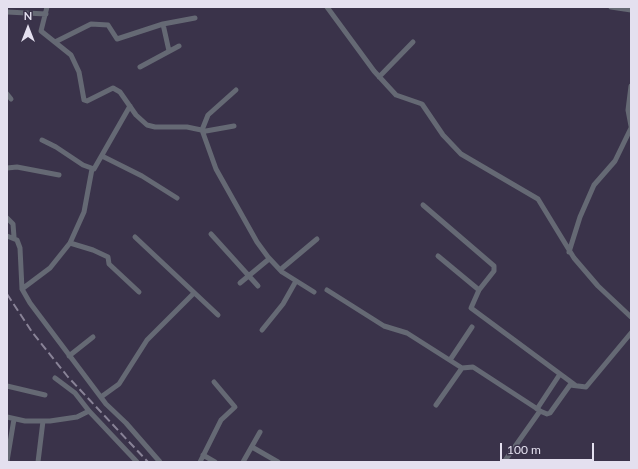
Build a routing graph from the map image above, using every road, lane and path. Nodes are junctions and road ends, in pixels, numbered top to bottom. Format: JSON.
{"nodes":[{"id":1,"x":47,"y":7,"type":"edge"},
{"id":2,"x":327,"y":7,"type":"edge"},
{"id":3,"x":611,"y":7,"type":"edge"},
{"id":4,"x":631,"y":10,"type":"edge"},
{"id":5,"x":7,"y":12,"type":"edge"},
{"id":6,"x":46,"y":14,"type":"junction"},
{"id":7,"x":195,"y":18,"type":"dead end"},
{"id":8,"x":163,"y":24,"type":"junction"},
{"id":9,"x":55,"y":42,"type":"junction"},
{"id":10,"x":413,"y":42,"type":"dead end"},
{"id":11,"x":179,"y":46,"type":"dead end"},
{"id":12,"x":169,"y":51,"type":"junction"},
{"id":13,"x":140,"y":67,"type":"dead end"},
{"id":14,"x":378,"y":77,"type":"junction"},
{"id":15,"x":631,"y":86,"type":"edge"},
{"id":16,"x":236,"y":90,"type":"dead end"},
{"id":17,"x":7,"y":94,"type":"edge"},
{"id":18,"x":11,"y":99,"type":"dead end"},
{"id":19,"x":130,"y":106,"type":"junction"},
{"id":20,"x":234,"y":126,"type":"dead end"},
{"id":21,"x":631,"y":127,"type":"edge"},
{"id":22,"x":202,"y":130,"type":"junction"},
{"id":23,"x":42,"y":140,"type":"dead end"},
{"id":24,"x":102,"y":156,"type":"junction"},
{"id":25,"x":7,"y":168,"type":"edge"},
{"id":26,"x":92,"y":169,"type":"junction"},
{"id":27,"x":59,"y":175,"type":"dead end"},
{"id":28,"x":177,"y":198,"type":"dead end"},
{"id":29,"x":423,"y":205,"type":"dead end"},
{"id":30,"x":7,"y":218,"type":"edge"},
{"id":31,"x":211,"y":234,"type":"dead end"},
{"id":32,"x":7,"y":236,"type":"edge"},
{"id":33,"x":14,"y":237,"type":"junction"},
{"id":34,"x":134,"y":237,"type":"dead end"},
{"id":35,"x":317,"y":239,"type":"dead end"},
{"id":36,"x":70,"y":243,"type":"junction"},
{"id":37,"x":569,"y":252,"type":"junction"},
{"id":38,"x":438,"y":256,"type":"dead end"},
{"id":39,"x":269,"y":259,"type":"junction"},
{"id":40,"x":280,"y":270,"type":"junction"},
{"id":41,"x":248,"y":276,"type":"junction"},
{"id":42,"x":296,"y":281,"type":"junction"},
{"id":43,"x":240,"y":283,"type":"dead end"},
{"id":44,"x":258,"y":286,"type":"dead end"},
{"id":45,"x":22,"y":289,"type":"junction"},
{"id":46,"x":327,"y":290,"type":"dead end"},
{"id":47,"x":479,"y":290,"type":"junction"},
{"id":48,"x":139,"y":292,"type":"dead end"},
{"id":49,"x":314,"y":292,"type":"dead end"},
{"id":50,"x":194,"y":293,"type":"junction"},
{"id":51,"x":218,"y":315,"type":"dead end"},
{"id":52,"x":631,"y":317,"type":"edge"},
{"id":53,"x":472,"y":326,"type":"dead end"},
{"id":54,"x":262,"y":330,"type":"dead end"},
{"id":55,"x":631,"y":333,"type":"edge"},
{"id":56,"x":93,"y":337,"type":"dead end"},
{"id":57,"x":69,"y":356,"type":"junction"},
{"id":58,"x":450,"y":360,"type":"junction"},
{"id":59,"x":462,"y":368,"type":"junction"},
{"id":60,"x":560,"y":374,"type":"junction"},
{"id":61,"x":55,"y":378,"type":"dead end"},
{"id":62,"x":214,"y":382,"type":"dead end"},
{"id":63,"x":575,"y":385,"type":"junction"},
{"id":64,"x":7,"y":386,"type":"edge"},
{"id":65,"x":45,"y":395,"type":"dead end"},
{"id":66,"x":101,"y":397,"type":"junction"},
{"id":67,"x":436,"y":405,"type":"dead end"},
{"id":68,"x":538,"y":410,"type":"junction"},
{"id":69,"x":89,"y":411,"type":"junction"},
{"id":70,"x":7,"y":417,"type":"edge"},
{"id":71,"x":14,"y":419,"type":"junction"},
{"id":72,"x":43,"y":422,"type":"junction"},
{"id":73,"x":260,"y":432,"type":"dead end"},
{"id":74,"x":252,"y":447,"type":"junction"},
{"id":75,"x":203,"y":455,"type":"junction"},
{"id":76,"x":7,"y":461,"type":"edge"},
{"id":77,"x":38,"y":462,"type":"edge"},
{"id":78,"x":137,"y":462,"type":"edge"},
{"id":79,"x":160,"y":462,"type":"edge"},
{"id":80,"x":200,"y":462,"type":"edge"},
{"id":81,"x":215,"y":462,"type":"edge"},
{"id":82,"x":243,"y":462,"type":"edge"},
{"id":83,"x":278,"y":462,"type":"edge"},
{"id":84,"x":504,"y":462,"type":"edge"}],
"edges":[{"from":1,"to":6,"type":"street"},
{"from":2,"to":14,"type":"street"},
{"from":3,"to":4,"type":"street"},
{"from":5,"to":6,"type":"street"},
{"from":6,"to":9,"type":"street"},
{"from":7,"to":8,"type":"street"},
{"from":8,"to":9,"type":"street"},
{"from":8,"to":12,"type":"street"},
{"from":9,"to":19,"type":"street"},
{"from":10,"to":14,"type":"street"},
{"from":11,"to":12,"type":"street"},
{"from":12,"to":13,"type":"street"},
{"from":14,"to":37,"type":"street"},
{"from":15,"to":21,"type":"street"},
{"from":16,"to":22,"type":"street"},
{"from":17,"to":18,"type":"street"},
{"from":19,"to":22,"type":"street"},
{"from":19,"to":24,"type":"street"},
{"from":20,"to":22,"type":"street"},
{"from":21,"to":37,"type":"street"},
{"from":22,"to":39,"type":"street"},
{"from":23,"to":26,"type":"street"},
{"from":24,"to":26,"type":"street"},
{"from":24,"to":28,"type":"street"},
{"from":25,"to":27,"type":"street"},
{"from":26,"to":36,"type":"street"},
{"from":29,"to":47,"type":"street"},
{"from":30,"to":33,"type":"street"},
{"from":31,"to":41,"type":"street"},
{"from":32,"to":33,"type":"street"},
{"from":33,"to":45,"type":"street"},
{"from":34,"to":50,"type":"street"},
{"from":35,"to":40,"type":"street"},
{"from":36,"to":45,"type":"street"},
{"from":36,"to":48,"type":"street"},
{"from":37,"to":52,"type":"street"},
{"from":38,"to":47,"type":"street"},
{"from":39,"to":40,"type":"street"},
{"from":39,"to":41,"type":"street"},
{"from":40,"to":42,"type":"street"},
{"from":41,"to":43,"type":"street"},
{"from":41,"to":44,"type":"street"},
{"from":42,"to":49,"type":"street"},
{"from":42,"to":54,"type":"street"},
{"from":45,"to":57,"type":"street"},
{"from":46,"to":58,"type":"street"},
{"from":47,"to":60,"type":"street"},
{"from":50,"to":51,"type":"street"},
{"from":50,"to":66,"type":"street"},
{"from":53,"to":58,"type":"street"},
{"from":55,"to":63,"type":"street"},
{"from":56,"to":57,"type":"street"},
{"from":57,"to":66,"type":"street"},
{"from":58,"to":59,"type":"street"},
{"from":59,"to":67,"type":"street"},
{"from":59,"to":68,"type":"street"},
{"from":60,"to":63,"type":"street"},
{"from":60,"to":68,"type":"street"},
{"from":61,"to":69,"type":"street"},
{"from":62,"to":75,"type":"street"},
{"from":63,"to":68,"type":"street"},
{"from":64,"to":65,"type":"street"},
{"from":66,"to":79,"type":"street"},
{"from":68,"to":84,"type":"street"},
{"from":69,"to":72,"type":"street"},
{"from":69,"to":78,"type":"street"},
{"from":70,"to":71,"type":"street"},
{"from":71,"to":72,"type":"street"},
{"from":71,"to":76,"type":"street"},
{"from":72,"to":77,"type":"street"},
{"from":73,"to":74,"type":"street"},
{"from":74,"to":82,"type":"street"},
{"from":74,"to":83,"type":"street"},
{"from":75,"to":80,"type":"street"},
{"from":75,"to":81,"type":"street"}]}
